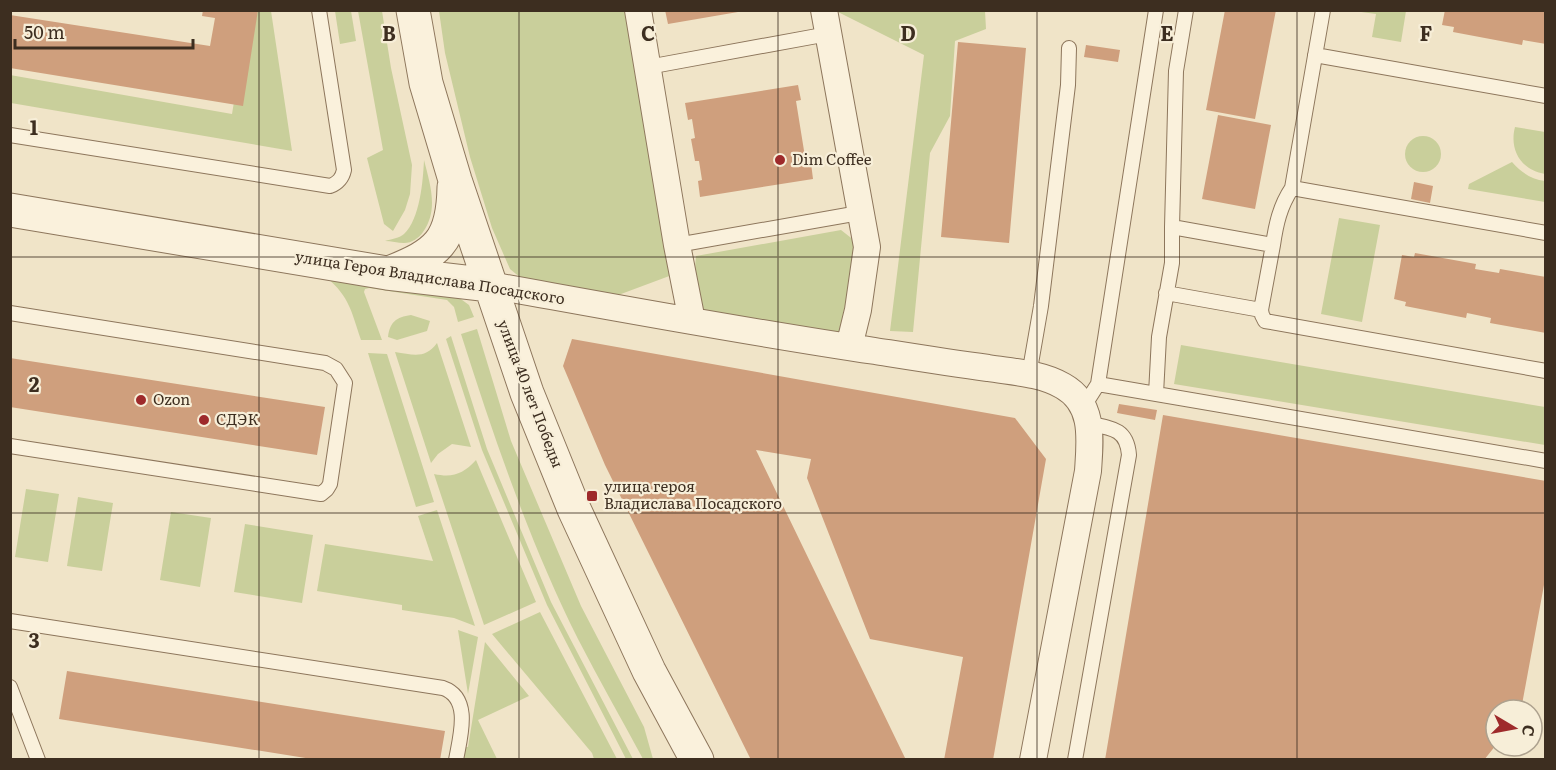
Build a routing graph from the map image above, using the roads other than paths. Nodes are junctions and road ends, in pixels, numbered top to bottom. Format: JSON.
{"nodes":[{"id":1,"x":319,"y":10,"type":"edge"},
{"id":2,"x":413,"y":10,"type":"edge"},
{"id":3,"x":638,"y":10,"type":"edge"},
{"id":4,"x":1155,"y":10,"type":"edge"},
{"id":5,"x":1186,"y":10,"type":"edge"},
{"id":6,"x":1323,"y":10,"type":"edge"},
{"id":7,"x":826,"y":22,"type":"edge"},
{"id":8,"x":1069,"y":48,"type":"dead end"},
{"id":9,"x":1316,"y":55,"type":"junction"},
{"id":10,"x":648,"y":67,"type":"junction"},
{"id":11,"x":1545,"y":96,"type":"edge"},
{"id":12,"x":10,"y":135,"type":"edge"},
{"id":13,"x":454,"y":180,"type":"junction"},
{"id":14,"x":1292,"y":188,"type":"junction"},
{"id":15,"x":10,"y":210,"type":"edge"},
{"id":16,"x":859,"y":213,"type":"junction"},
{"id":17,"x":1172,"y":227,"type":"junction"},
{"id":18,"x":1545,"y":232,"type":"edge"},
{"id":19,"x":677,"y":245,"type":"junction"},
{"id":20,"x":1273,"y":245,"type":"junction"},
{"id":21,"x":389,"y":273,"type":"junction"},
{"id":22,"x":490,"y":285,"type":"junction"},
{"id":23,"x":1166,"y":293,"type":"junction"},
{"id":24,"x":1261,"y":310,"type":"junction"},
{"id":25,"x":10,"y":313,"type":"edge"},
{"id":26,"x":692,"y":321,"type":"junction"},
{"id":27,"x":849,"y":347,"type":"junction"},
{"id":28,"x":1545,"y":372,"type":"edge"},
{"id":29,"x":1029,"y":375,"type":"junction"},
{"id":30,"x":1098,"y":384,"type":"junction"},
{"id":31,"x":1156,"y":394,"type":"junction"},
{"id":32,"x":1086,"y":415,"type":"junction"},
{"id":33,"x":10,"y":446,"type":"edge"},
{"id":34,"x":1545,"y":461,"type":"edge"},
{"id":35,"x":10,"y":621,"type":"edge"},
{"id":36,"x":10,"y":687,"type":"edge"},
{"id":37,"x":38,"y":759,"type":"edge"},
{"id":38,"x":456,"y":759,"type":"edge"},
{"id":39,"x":697,"y":759,"type":"edge"},
{"id":40,"x":1033,"y":759,"type":"edge"},
{"id":41,"x":1076,"y":759,"type":"edge"}],
"edges":[{"from":1,"to":12,"type":"lane"},
{"from":2,"to":13,"type":"street","name":"улица 40 лет Победы"},
{"from":3,"to":10,"type":"street"},
{"from":4,"to":30,"type":"lane"},
{"from":5,"to":17,"type":"lane"},
{"from":6,"to":9,"type":"lane"},
{"from":7,"to":10,"type":"lane"},
{"from":7,"to":16,"type":"street"},
{"from":8,"to":29,"type":"lane"},
{"from":9,"to":11,"type":"lane"},
{"from":9,"to":14,"type":"lane"},
{"from":10,"to":19,"type":"street"},
{"from":13,"to":21,"type":"street"},
{"from":13,"to":22,"type":"street","name":"улица 40 лет Победы"},
{"from":14,"to":18,"type":"lane"},
{"from":14,"to":20,"type":"lane"},
{"from":15,"to":21,"type":"street","name":"улица Героя Владислава Посадского"},
{"from":16,"to":19,"type":"lane"},
{"from":16,"to":27,"type":"street"},
{"from":17,"to":20,"type":"lane"},
{"from":17,"to":23,"type":"lane"},
{"from":19,"to":26,"type":"street"},
{"from":20,"to":24,"type":"lane"},
{"from":21,"to":22,"type":"street","name":"улица Героя Владислава Посадского"},
{"from":22,"to":26,"type":"street","name":"улица Героя Владислава Посадского"},
{"from":22,"to":39,"type":"street","name":"улица 40 лет Победы"},
{"from":23,"to":24,"type":"lane"},
{"from":23,"to":31,"type":"lane"},
{"from":24,"to":28,"type":"lane"},
{"from":25,"to":33,"type":"lane"},
{"from":26,"to":27,"type":"street","name":"улица Героя Владислава Посадского"},
{"from":27,"to":29,"type":"street","name":"улица Героя Владислава Посадского"},
{"from":29,"to":32,"type":"street","name":"улица Героя Владислава Посадского"},
{"from":30,"to":31,"type":"lane"},
{"from":30,"to":32,"type":"lane"},
{"from":31,"to":34,"type":"lane"},
{"from":32,"to":40,"type":"street"},
{"from":32,"to":41,"type":"lane"},
{"from":35,"to":38,"type":"lane"},
{"from":36,"to":37,"type":"lane"}]}
